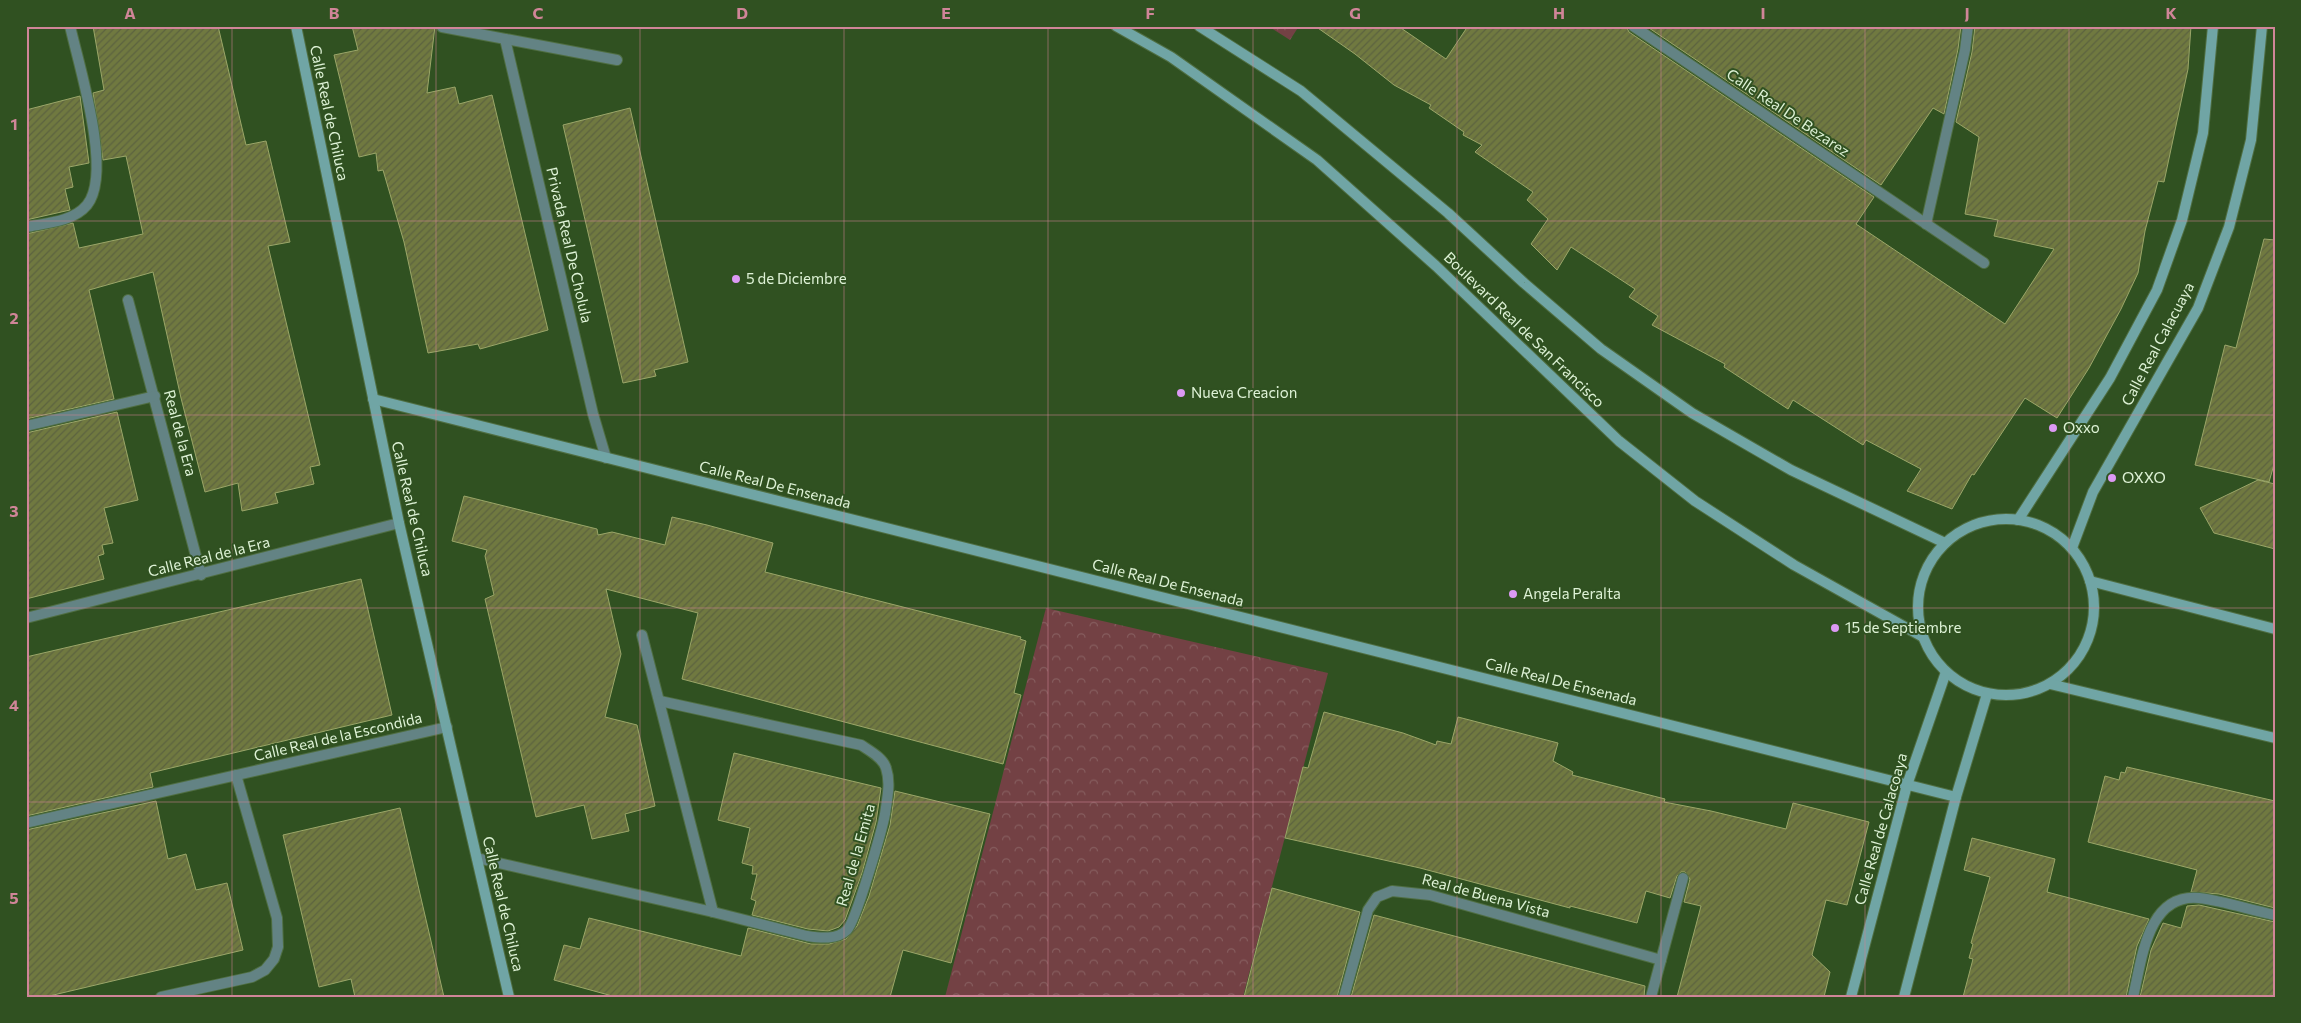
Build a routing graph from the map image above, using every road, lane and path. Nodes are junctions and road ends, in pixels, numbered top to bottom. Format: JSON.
{"nodes":[{"id":1,"x":70,"y":26,"type":"edge"},
{"id":2,"x":296,"y":26,"type":"edge"},
{"id":3,"x":1116,"y":26,"type":"edge"},
{"id":4,"x":1199,"y":26,"type":"edge"},
{"id":5,"x":1633,"y":26,"type":"edge"},
{"id":6,"x":1968,"y":26,"type":"edge"},
{"id":7,"x":2213,"y":26,"type":"edge"},
{"id":8,"x":2262,"y":26,"type":"edge"},
{"id":9,"x":442,"y":27,"type":"edge"},
{"id":10,"x":505,"y":39,"type":"junction"},
{"id":11,"x":617,"y":60,"type":"dead end"},
{"id":12,"x":1926,"y":224,"type":"junction"},
{"id":13,"x":26,"y":226,"type":"edge"},
{"id":14,"x":1984,"y":263,"type":"dead end"},
{"id":15,"x":128,"y":300,"type":"dead end"},
{"id":16,"x":155,"y":396,"type":"junction"},
{"id":17,"x":373,"y":399,"type":"junction"},
{"id":18,"x":26,"y":426,"type":"edge"},
{"id":19,"x":606,"y":458,"type":"junction"},
{"id":20,"x":2018,"y":520,"type":"junction"},
{"id":21,"x":399,"y":523,"type":"junction"},
{"id":22,"x":1945,"y":543,"type":"junction"},
{"id":23,"x":2072,"y":548,"type":"junction"},
{"id":24,"x":201,"y":575,"type":"junction"},
{"id":25,"x":2090,"y":581,"type":"junction"},
{"id":26,"x":26,"y":618,"type":"edge"},
{"id":27,"x":2275,"y":629,"type":"edge"},
{"id":28,"x":642,"y":635,"type":"dead end"},
{"id":29,"x":1923,"y":637,"type":"junction"},
{"id":30,"x":1946,"y":672,"type":"junction"},
{"id":31,"x":2050,"y":684,"type":"junction"},
{"id":32,"x":1987,"y":694,"type":"junction"},
{"id":33,"x":660,"y":701,"type":"junction"},
{"id":34,"x":447,"y":727,"type":"junction"},
{"id":35,"x":2275,"y":738,"type":"edge"},
{"id":36,"x":236,"y":775,"type":"junction"},
{"id":37,"x":1907,"y":785,"type":"junction"},
{"id":38,"x":1956,"y":797,"type":"junction"},
{"id":39,"x":26,"y":823,"type":"edge"},
{"id":40,"x":477,"y":858,"type":"junction"},
{"id":41,"x":1683,"y":878,"type":"dead end"},
{"id":42,"x":713,"y":912,"type":"junction"},
{"id":43,"x":2275,"y":915,"type":"edge"},
{"id":44,"x":1661,"y":960,"type":"junction"},
{"id":45,"x":161,"y":997,"type":"edge"},
{"id":46,"x":509,"y":997,"type":"edge"},
{"id":47,"x":1344,"y":997,"type":"edge"},
{"id":48,"x":1651,"y":997,"type":"edge"},
{"id":49,"x":1851,"y":997,"type":"edge"},
{"id":50,"x":1904,"y":997,"type":"edge"},
{"id":51,"x":2133,"y":997,"type":"edge"}],
"edges":[{"from":1,"to":13,"type":"street"},
{"from":2,"to":17,"type":"street","name":"Calle Real de Chiluca"},
{"from":3,"to":29,"type":"street","name":"Boulevard Real de San Francisco"},
{"from":4,"to":22,"type":"street"},
{"from":5,"to":12,"type":"street","name":"Calle Real De Bezarez"},
{"from":6,"to":12,"type":"street"},
{"from":7,"to":20,"type":"street","name":"Calle Real Calacuaya"},
{"from":8,"to":23,"type":"street","name":"Calle Real Calacuaya"},
{"from":9,"to":10,"type":"street"},
{"from":10,"to":11,"type":"street"},
{"from":10,"to":19,"type":"street","name":"Privada Real De Cholula"},
{"from":12,"to":14,"type":"street","name":"Calle Real De Bezarez"},
{"from":15,"to":16,"type":"street","name":"Real de la Era"},
{"from":16,"to":18,"type":"street"},
{"from":16,"to":24,"type":"street","name":"Real de la Era"},
{"from":17,"to":19,"type":"street","name":"Calle Real De Ensenada"},
{"from":17,"to":21,"type":"street","name":"Calle Real de Chiluca"},
{"from":19,"to":37,"type":"street","name":"Calle Real De Ensenada"},
{"from":20,"to":22,"type":"street"},
{"from":20,"to":23,"type":"street"},
{"from":21,"to":24,"type":"street","name":"Calle Real de la Era"},
{"from":21,"to":34,"type":"street","name":"Calle Real de Chiluca"},
{"from":22,"to":29,"type":"street"},
{"from":23,"to":25,"type":"street"},
{"from":24,"to":26,"type":"street","name":"Calle Real de la Era"},
{"from":25,"to":27,"type":"street"},
{"from":25,"to":31,"type":"street"},
{"from":28,"to":33,"type":"street"},
{"from":29,"to":30,"type":"street"},
{"from":30,"to":32,"type":"street"},
{"from":30,"to":37,"type":"street","name":"Calle Real de Calacoaya"},
{"from":31,"to":32,"type":"street"},
{"from":31,"to":35,"type":"street"},
{"from":32,"to":38,"type":"street"},
{"from":33,"to":42,"type":"street"},
{"from":33,"to":42,"type":"street","name":"Real de la Emita"},
{"from":34,"to":36,"type":"street","name":"Calle Real de la Escondida"},
{"from":34,"to":40,"type":"street","name":"Calle Real de Chiluca"},
{"from":36,"to":39,"type":"street","name":"Calle Real de la Escondida"},
{"from":36,"to":45,"type":"street","name":"Calle Real de la Escondida"},
{"from":37,"to":38,"type":"street","name":"Calle Real De Ensenada"},
{"from":37,"to":49,"type":"street","name":"Calle Real de Calacoaya"},
{"from":38,"to":50,"type":"street"},
{"from":40,"to":42,"type":"street","name":"Real de la Emita"},
{"from":40,"to":46,"type":"street","name":"Calle Real de Chiluca"},
{"from":41,"to":44,"type":"street"},
{"from":43,"to":51,"type":"street"},
{"from":44,"to":47,"type":"street","name":"Real de Buena Vista"},
{"from":44,"to":48,"type":"street"}]}
